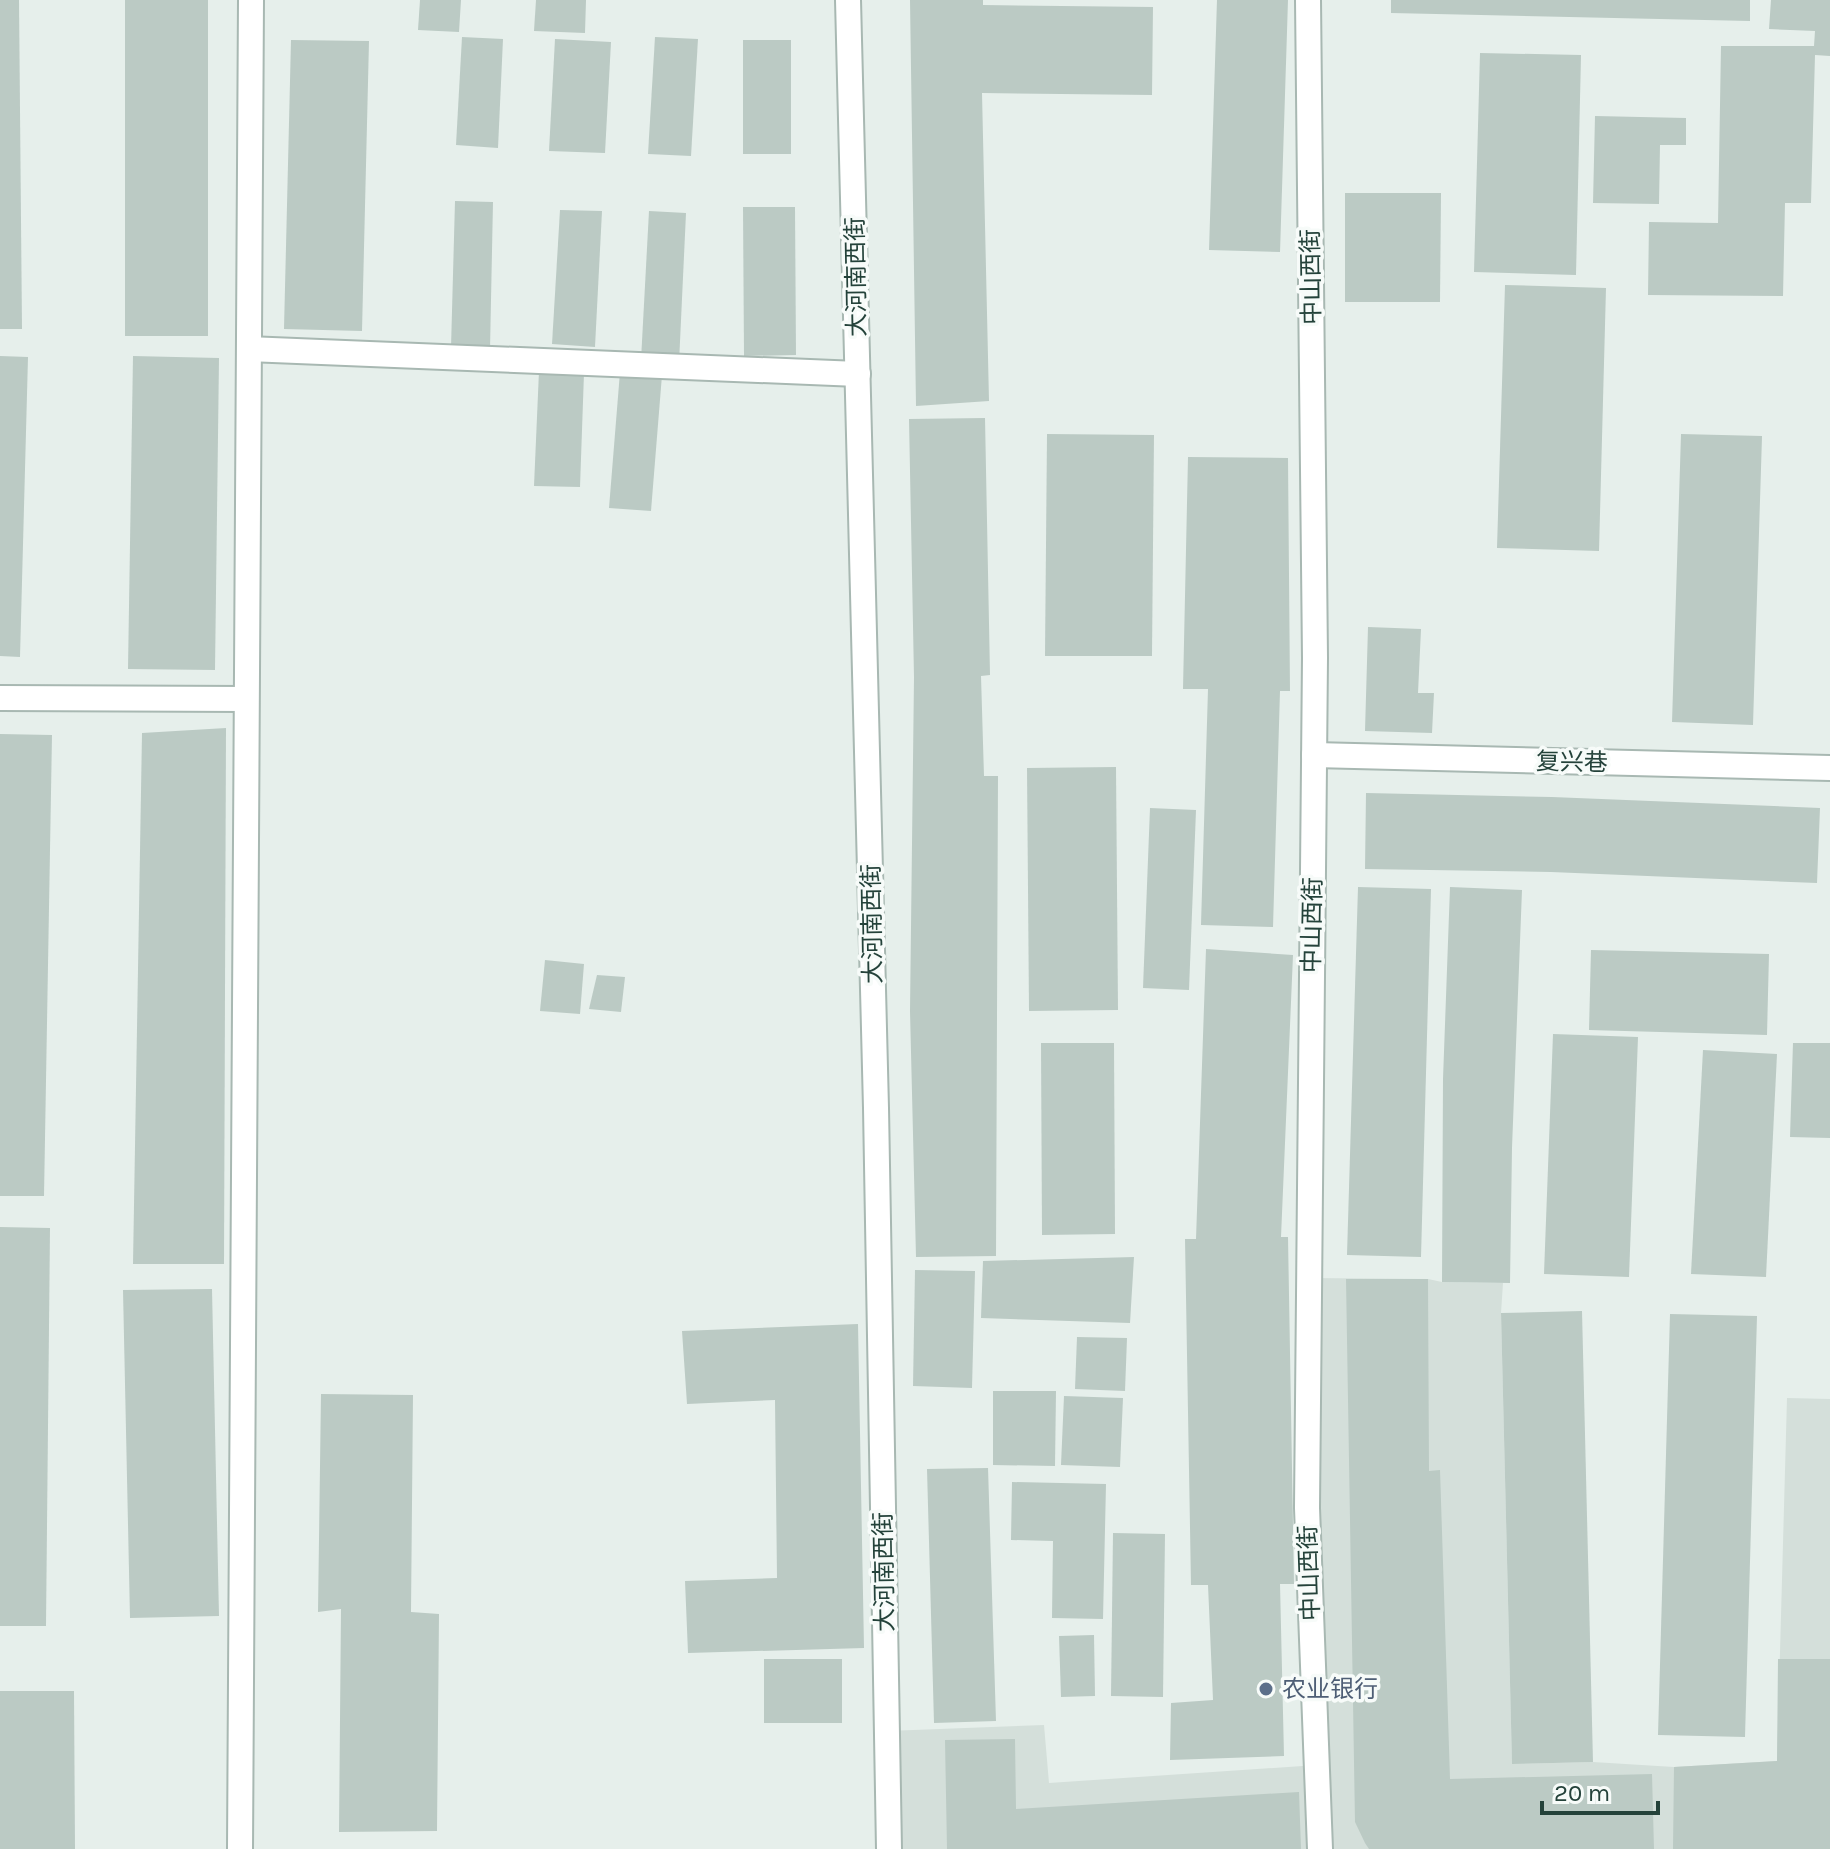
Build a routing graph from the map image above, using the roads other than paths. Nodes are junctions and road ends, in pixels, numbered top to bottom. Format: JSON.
{"nodes":[{"id":1,"x":251,"y":0,"type":"edge"},
{"id":2,"x":848,"y":0,"type":"edge"},
{"id":3,"x":1308,"y":0,"type":"edge"},
{"id":4,"x":249,"y":349,"type":"junction"},
{"id":5,"x":858,"y":374,"type":"junction"},
{"id":6,"x":0,"y":698,"type":"edge"},
{"id":7,"x":246,"y":699,"type":"junction"},
{"id":8,"x":1314,"y":755,"type":"junction"},
{"id":9,"x":1830,"y":768,"type":"edge"},
{"id":10,"x":240,"y":1849,"type":"edge"},
{"id":11,"x":889,"y":1849,"type":"edge"},
{"id":12,"x":1320,"y":1849,"type":"edge"}],
"edges":[{"from":1,"to":4,"type":"street"},
{"from":2,"to":5,"type":"street","name":"大河南西街"},
{"from":3,"to":8,"type":"street","name":"中山西街"},
{"from":4,"to":5,"type":"street"},
{"from":4,"to":7,"type":"street"},
{"from":5,"to":11,"type":"street","name":"大河南西街"},
{"from":6,"to":7,"type":"street"},
{"from":7,"to":10,"type":"street"},
{"from":8,"to":9,"type":"street","name":"复兴巷"},
{"from":8,"to":12,"type":"street","name":"中山西街"}]}
